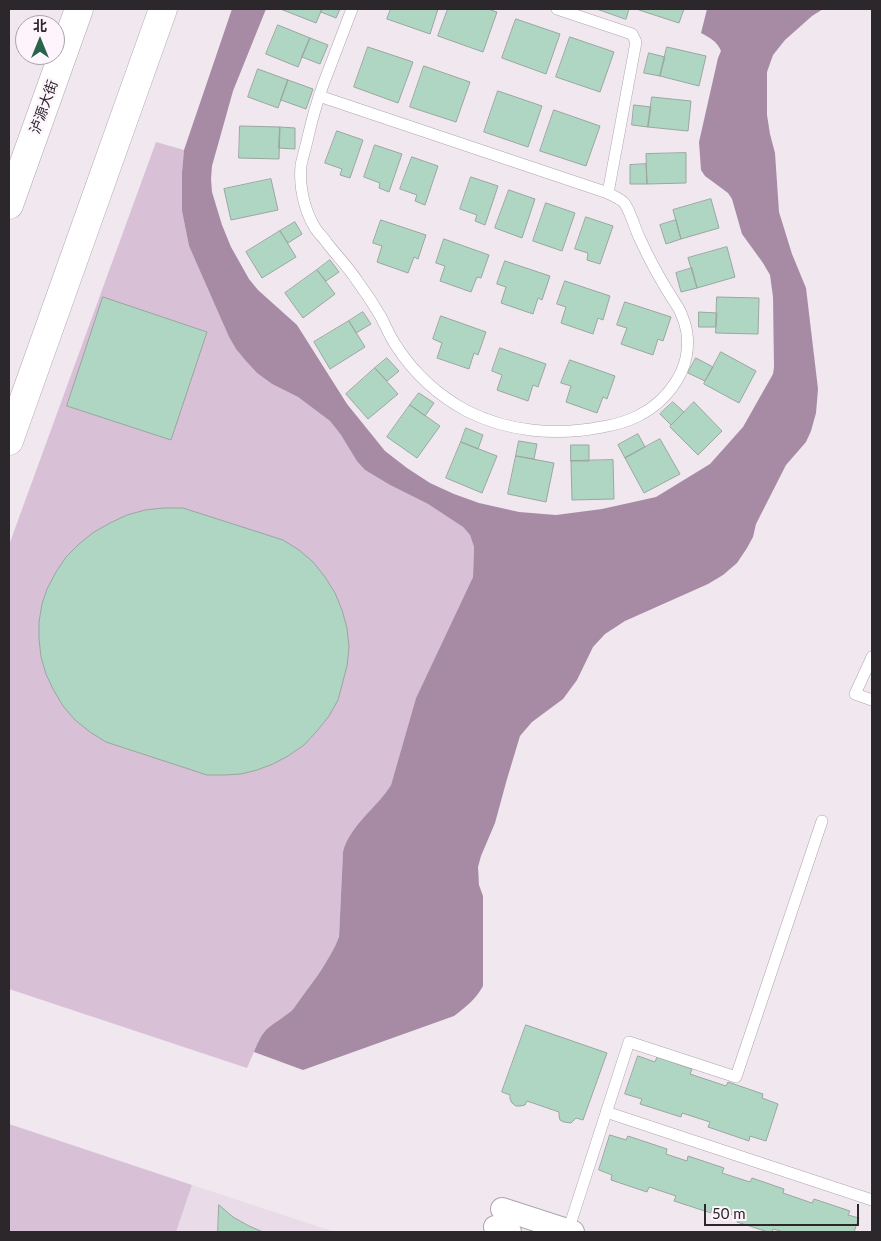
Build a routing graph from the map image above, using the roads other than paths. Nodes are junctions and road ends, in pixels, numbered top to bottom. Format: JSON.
{"nodes":[{"id":1,"x":79,"y":9,"type":"edge"},
{"id":2,"x":163,"y":9,"type":"edge"},
{"id":3,"x":352,"y":9,"type":"edge"},
{"id":4,"x":557,"y":9,"type":"edge"},
{"id":5,"x":319,"y":96,"type":"junction"},
{"id":6,"x":608,"y":193,"type":"junction"},
{"id":7,"x":9,"y":205,"type":"edge"},
{"id":8,"x":9,"y":441,"type":"edge"},
{"id":9,"x":872,"y":657,"type":"edge"},
{"id":10,"x":872,"y":700,"type":"edge"},
{"id":11,"x":822,"y":822,"type":"dead end"},
{"id":12,"x":606,"y":1112,"type":"junction"},
{"id":13,"x":872,"y":1200,"type":"edge"},
{"id":14,"x":502,"y":1223,"type":"edge"},
{"id":15,"x":569,"y":1232,"type":"edge"}],
"edges":[{"from":1,"to":7,"type":"main road","name":"泸源大街"},
{"from":2,"to":8,"type":"main road"},
{"from":3,"to":5,"type":"lane"},
{"from":4,"to":6,"type":"lane"},
{"from":5,"to":6,"type":"lane"},
{"from":5,"to":6,"type":"lane"},
{"from":9,"to":10,"type":"lane"},
{"from":11,"to":12,"type":"lane"},
{"from":12,"to":13,"type":"lane"},
{"from":12,"to":15,"type":"lane"},
{"from":14,"to":15,"type":"street"}]}
